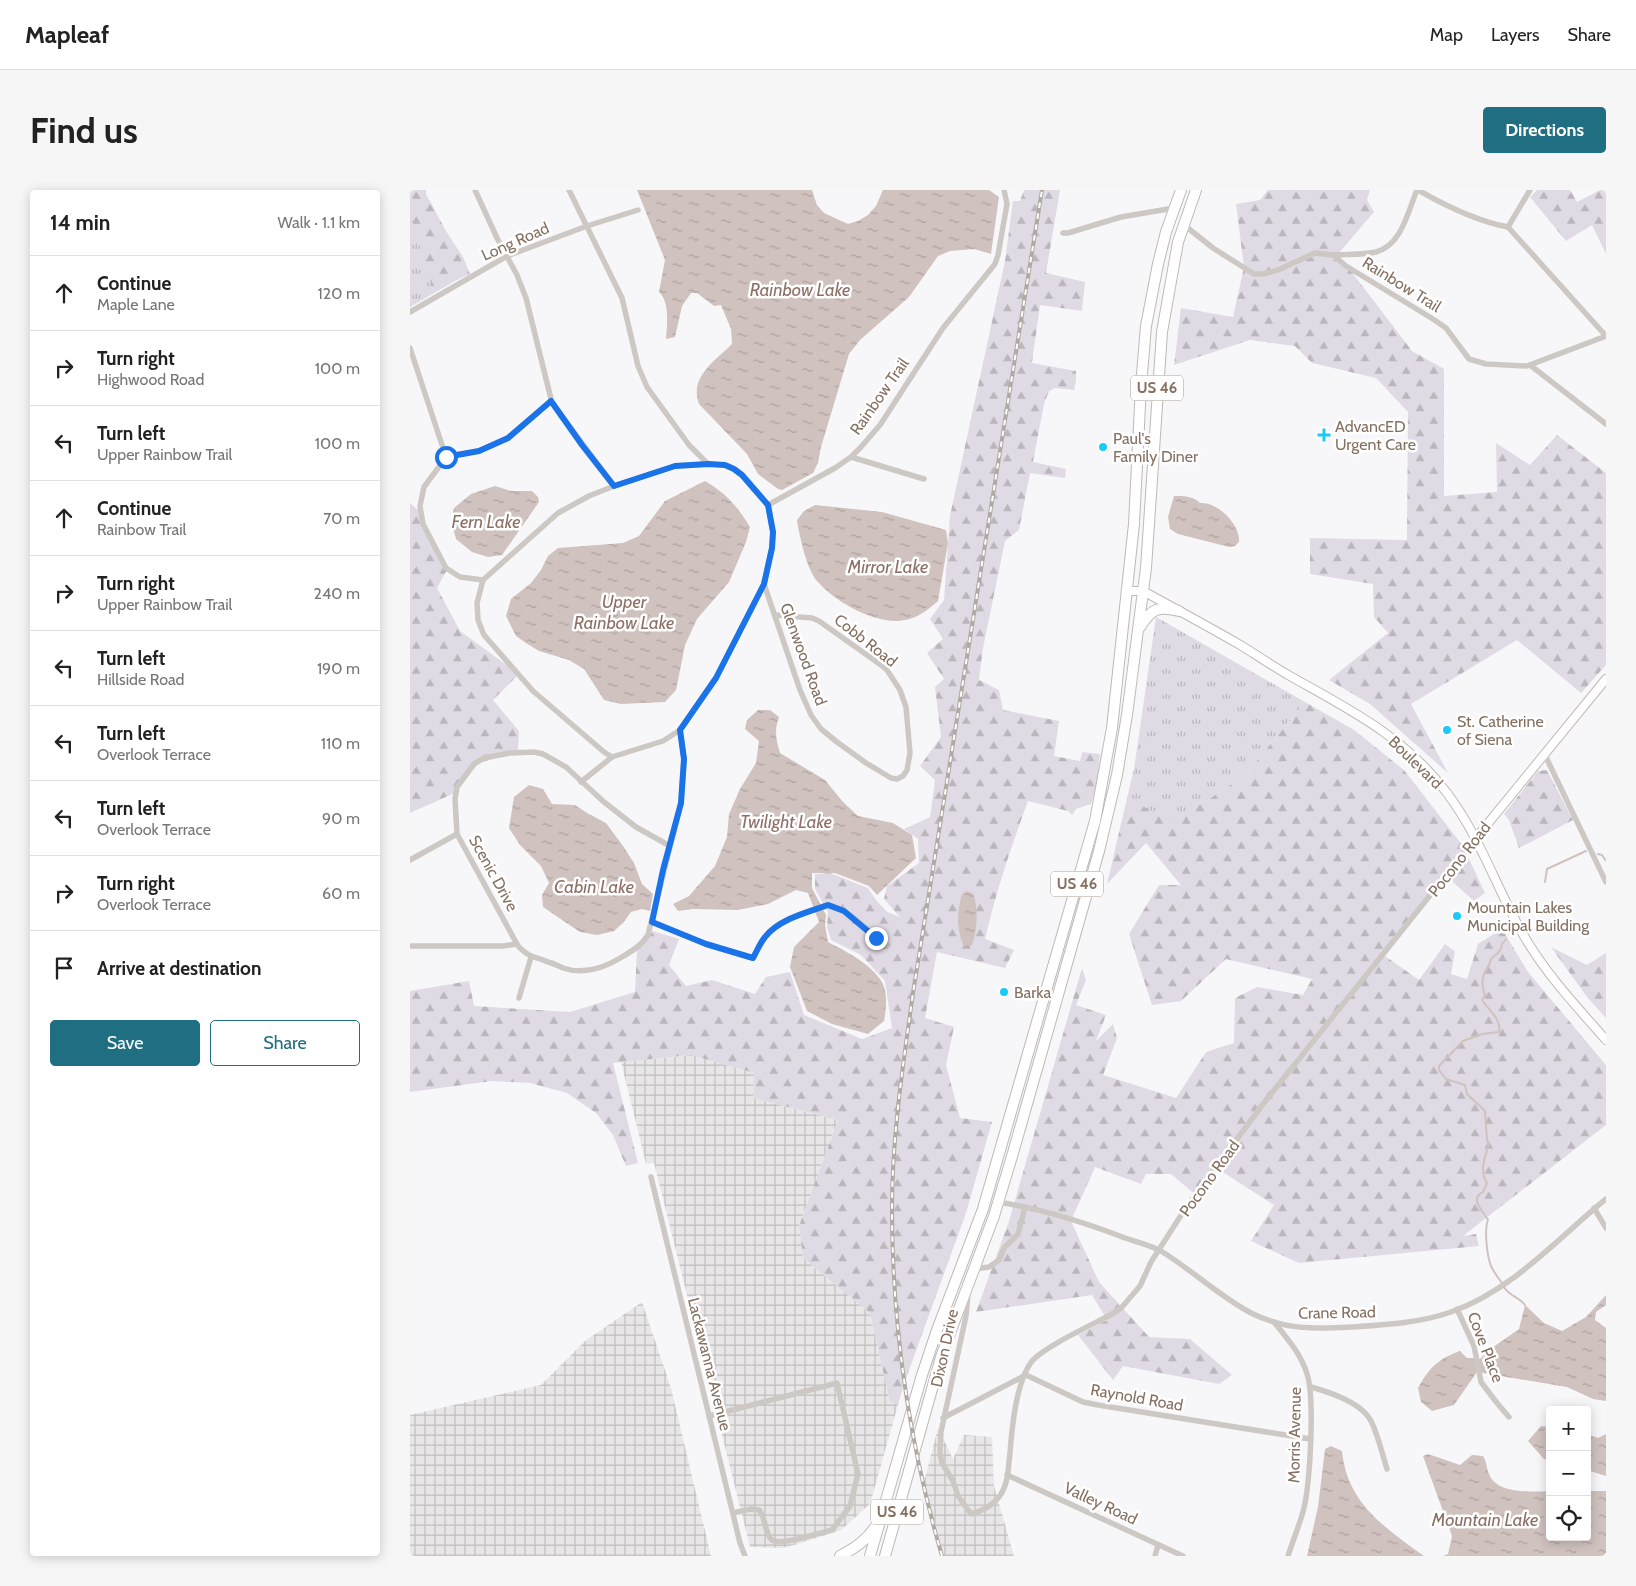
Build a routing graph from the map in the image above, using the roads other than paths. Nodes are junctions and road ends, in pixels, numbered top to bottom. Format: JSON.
{"nodes":[{"id":1,"x":475,"y":190,"type":"edge"},
{"id":2,"x":569,"y":190,"type":"edge"},
{"id":3,"x":1004,"y":190,"type":"edge"},
{"id":4,"x":1181,"y":190,"type":"edge"},
{"id":5,"x":1196,"y":190,"type":"edge"},
{"id":6,"x":1418,"y":190,"type":"edge"},
{"id":7,"x":1530,"y":190,"type":"edge"},
{"id":8,"x":1174,"y":208,"type":"junction"},
{"id":9,"x":638,"y":210,"type":"dead end"},
{"id":10,"x":1184,"y":225,"type":"junction"},
{"id":11,"x":587,"y":226,"type":"junction"},
{"id":12,"x":1508,"y":226,"type":"junction"},
{"id":13,"x":1063,"y":233,"type":"dead end"},
{"id":14,"x":1333,"y":255,"type":"junction"},
{"id":15,"x":507,"y":256,"type":"junction"},
{"id":16,"x":410,"y":312,"type":"edge"},
{"id":17,"x":1606,"y":336,"type":"edge"},
{"id":18,"x":410,"y":348,"type":"edge"},
{"id":19,"x":1530,"y":365,"type":"junction"},
{"id":20,"x":551,"y":401,"type":"junction"},
{"id":21,"x":1606,"y":424,"type":"edge"},
{"id":22,"x":446,"y":457,"type":"junction"},
{"id":23,"x":851,"y":457,"type":"junction"},
{"id":24,"x":708,"y":464,"type":"junction"},
{"id":25,"x":924,"y":479,"type":"dead end"},
{"id":26,"x":614,"y":486,"type":"junction"},
{"id":27,"x":768,"y":505,"type":"junction"},
{"id":28,"x":483,"y":580,"type":"junction"},
{"id":29,"x":764,"y":584,"type":"junction"},
{"id":30,"x":1143,"y":591,"type":"junction"},
{"id":31,"x":1127,"y":592,"type":"junction"},
{"id":32,"x":1180,"y":612,"type":"junction"},
{"id":33,"x":775,"y":615,"type":"junction"},
{"id":34,"x":1138,"y":630,"type":"junction"},
{"id":35,"x":1606,"y":679,"type":"edge"},
{"id":36,"x":680,"y":730,"type":"junction"},
{"id":37,"x":1544,"y":753,"type":"junction"},
{"id":38,"x":612,"y":756,"type":"junction"},
{"id":39,"x":897,"y":779,"type":"joint"},
{"id":40,"x":581,"y":782,"type":"junction"},
{"id":41,"x":457,"y":834,"type":"junction"},
{"id":42,"x":1476,"y":838,"type":"junction"},
{"id":43,"x":670,"y":846,"type":"junction"},
{"id":44,"x":410,"y":860,"type":"edge"},
{"id":45,"x":1606,"y":882,"type":"edge"},
{"id":46,"x":652,"y":922,"type":"junction"},
{"id":47,"x":517,"y":944,"type":"junction"},
{"id":48,"x":888,"y":945,"type":"dead end"},
{"id":49,"x":410,"y":946,"type":"edge"},
{"id":50,"x":530,"y":957,"type":"junction"},
{"id":51,"x":519,"y":998,"type":"dead end"},
{"id":52,"x":1606,"y":1040,"type":"edge"},
{"id":53,"x":651,"y":1177,"type":"dead end"},
{"id":54,"x":1606,"y":1199,"type":"edge"},
{"id":55,"x":998,"y":1202,"type":"junction"},
{"id":56,"x":1026,"y":1206,"type":"junction"},
{"id":57,"x":1594,"y":1208,"type":"junction"},
{"id":58,"x":1606,"y":1228,"type":"edge"},
{"id":59,"x":1158,"y":1250,"type":"junction"},
{"id":60,"x":974,"y":1269,"type":"junction"},
{"id":61,"x":969,"y":1284,"type":"junction"},
{"id":62,"x":1457,"y":1309,"type":"junction"},
{"id":63,"x":1274,"y":1322,"type":"junction"},
{"id":64,"x":1026,"y":1376,"type":"junction"},
{"id":65,"x":1310,"y":1388,"type":"junction"},
{"id":66,"x":709,"y":1416,"type":"junction"},
{"id":67,"x":1509,"y":1417,"type":"dead end"},
{"id":68,"x":943,"y":1418,"type":"junction"},
{"id":69,"x":1310,"y":1439,"type":"junction"},
{"id":70,"x":1387,"y":1469,"type":"dead end"},
{"id":71,"x":1008,"y":1475,"type":"junction"},
{"id":72,"x":732,"y":1513,"type":"junction"},
{"id":73,"x":882,"y":1516,"type":"junction"},
{"id":74,"x":1158,"y":1545,"type":"junction"},
{"id":75,"x":746,"y":1556,"type":"edge"},
{"id":76,"x":840,"y":1556,"type":"edge"},
{"id":77,"x":870,"y":1556,"type":"edge"},
{"id":78,"x":885,"y":1556,"type":"edge"},
{"id":79,"x":1155,"y":1556,"type":"edge"},
{"id":80,"x":1183,"y":1556,"type":"edge"},
{"id":81,"x":1288,"y":1556,"type":"edge"}],
"edges":[{"from":1,"to":15,"type":"street"},
{"from":2,"to":11,"type":"street"},
{"from":3,"to":23,"type":"street","name":"Rainbow Trail"},
{"from":4,"to":8,"type":"highway","number":"US 46"},
{"from":5,"to":10,"type":"highway","number":"US 46"},
{"from":6,"to":12,"type":"street"},
{"from":6,"to":14,"type":"street"},
{"from":7,"to":12,"type":"street"},
{"from":8,"to":13,"type":"street"},
{"from":8,"to":31,"type":"highway","number":"US 46"},
{"from":9,"to":11,"type":"street","name":"Long Road"},
{"from":10,"to":14,"type":"street"},
{"from":10,"to":30,"type":"highway","number":"US 46"},
{"from":11,"to":15,"type":"street","name":"Long Road"},
{"from":11,"to":24,"type":"street"},
{"from":12,"to":17,"type":"street"},
{"from":14,"to":19,"type":"street","name":"Rainbow Trail"},
{"from":15,"to":16,"type":"street","name":"Long Road"},
{"from":15,"to":20,"type":"street"},
{"from":17,"to":19,"type":"street","name":"Rainbow Trail"},
{"from":18,"to":22,"type":"street"},
{"from":19,"to":21,"type":"street"},
{"from":20,"to":22,"type":"street"},
{"from":20,"to":26,"type":"street"},
{"from":22,"to":28,"type":"street"},
{"from":23,"to":25,"type":"street"},
{"from":23,"to":27,"type":"street","name":"Rainbow Trail"},
{"from":24,"to":26,"type":"street"},
{"from":24,"to":27,"type":"street"},
{"from":26,"to":28,"type":"street"},
{"from":27,"to":29,"type":"street"},
{"from":28,"to":38,"type":"street"},
{"from":29,"to":33,"type":"street","name":"Glenwood Road"},
{"from":29,"to":36,"type":"street"},
{"from":30,"to":31,"type":"main road"},
{"from":30,"to":32,"type":"main road","name":"Boulevard"},
{"from":30,"to":34,"type":"highway","number":"US 46"},
{"from":31,"to":73,"type":"highway","number":"US 46"},
{"from":32,"to":34,"type":"highway"},
{"from":32,"to":42,"type":"main road","name":"Boulevard"},
{"from":33,"to":39,"type":"street","name":"Glenwood Road"},
{"from":33,"to":39,"type":"street","name":"Cobb Road"},
{"from":34,"to":55,"type":"highway","number":"US 46"},
{"from":35,"to":37,"type":"main road","name":"Pocono Road"},
{"from":36,"to":38,"type":"street"},
{"from":36,"to":43,"type":"street","name":"Scenic Drive"},
{"from":37,"to":42,"type":"main road","name":"Pocono Road"},
{"from":37,"to":45,"type":"street"},
{"from":38,"to":40,"type":"street"},
{"from":40,"to":41,"type":"street","name":"Scenic Drive"},
{"from":40,"to":43,"type":"street","name":"Scenic Drive"},
{"from":41,"to":44,"type":"street"},
{"from":41,"to":47,"type":"street","name":"Scenic Drive"},
{"from":42,"to":52,"type":"main road","name":"Boulevard"},
{"from":42,"to":59,"type":"street","name":"Pocono Road"},
{"from":43,"to":46,"type":"street","name":"Scenic Drive"},
{"from":46,"to":48,"type":"street"},
{"from":46,"to":50,"type":"street","name":"Scenic Drive"},
{"from":47,"to":49,"type":"street"},
{"from":47,"to":50,"type":"street","name":"Scenic Drive"},
{"from":50,"to":51,"type":"street"},
{"from":53,"to":66,"type":"street","name":"Lackawanna Avenue"},
{"from":54,"to":57,"type":"street","name":"Crane Road"},
{"from":55,"to":56,"type":"street","name":"Crane Road"},
{"from":55,"to":60,"type":"highway","number":"US 46"},
{"from":56,"to":59,"type":"street","name":"Crane Road"},
{"from":56,"to":60,"type":"street"},
{"from":57,"to":58,"type":"street"},
{"from":57,"to":62,"type":"street","name":"Crane Road"},
{"from":59,"to":63,"type":"street","name":"Crane Road"},
{"from":59,"to":64,"type":"street","name":"Pocono Road"},
{"from":60,"to":61,"type":"highway","number":"US 46"},
{"from":61,"to":68,"type":"street","name":"Dixon Drive"},
{"from":61,"to":78,"type":"highway","number":"US 46"},
{"from":62,"to":63,"type":"street","name":"Crane Road"},
{"from":62,"to":67,"type":"street","name":"Cove Place"},
{"from":63,"to":65,"type":"street","name":"Morris Avenue"},
{"from":64,"to":68,"type":"street"},
{"from":64,"to":69,"type":"street","name":"Raynold Road"},
{"from":64,"to":71,"type":"street","name":"Pocono Road"},
{"from":65,"to":69,"type":"street","name":"Morris Avenue"},
{"from":65,"to":70,"type":"street"},
{"from":66,"to":72,"type":"street","name":"Lackawanna Avenue"},
{"from":66,"to":72,"type":"street"},
{"from":68,"to":71,"type":"street","name":"Pocono Road"},
{"from":69,"to":81,"type":"street","name":"Morris Avenue"},
{"from":71,"to":74,"type":"street","name":"Valley Road"},
{"from":72,"to":75,"type":"street","name":"Lackawanna Avenue"},
{"from":73,"to":76,"type":"highway"},
{"from":73,"to":77,"type":"highway","number":"US 46"},
{"from":74,"to":79,"type":"street"},
{"from":74,"to":80,"type":"street","name":"Valley Road"}]}
